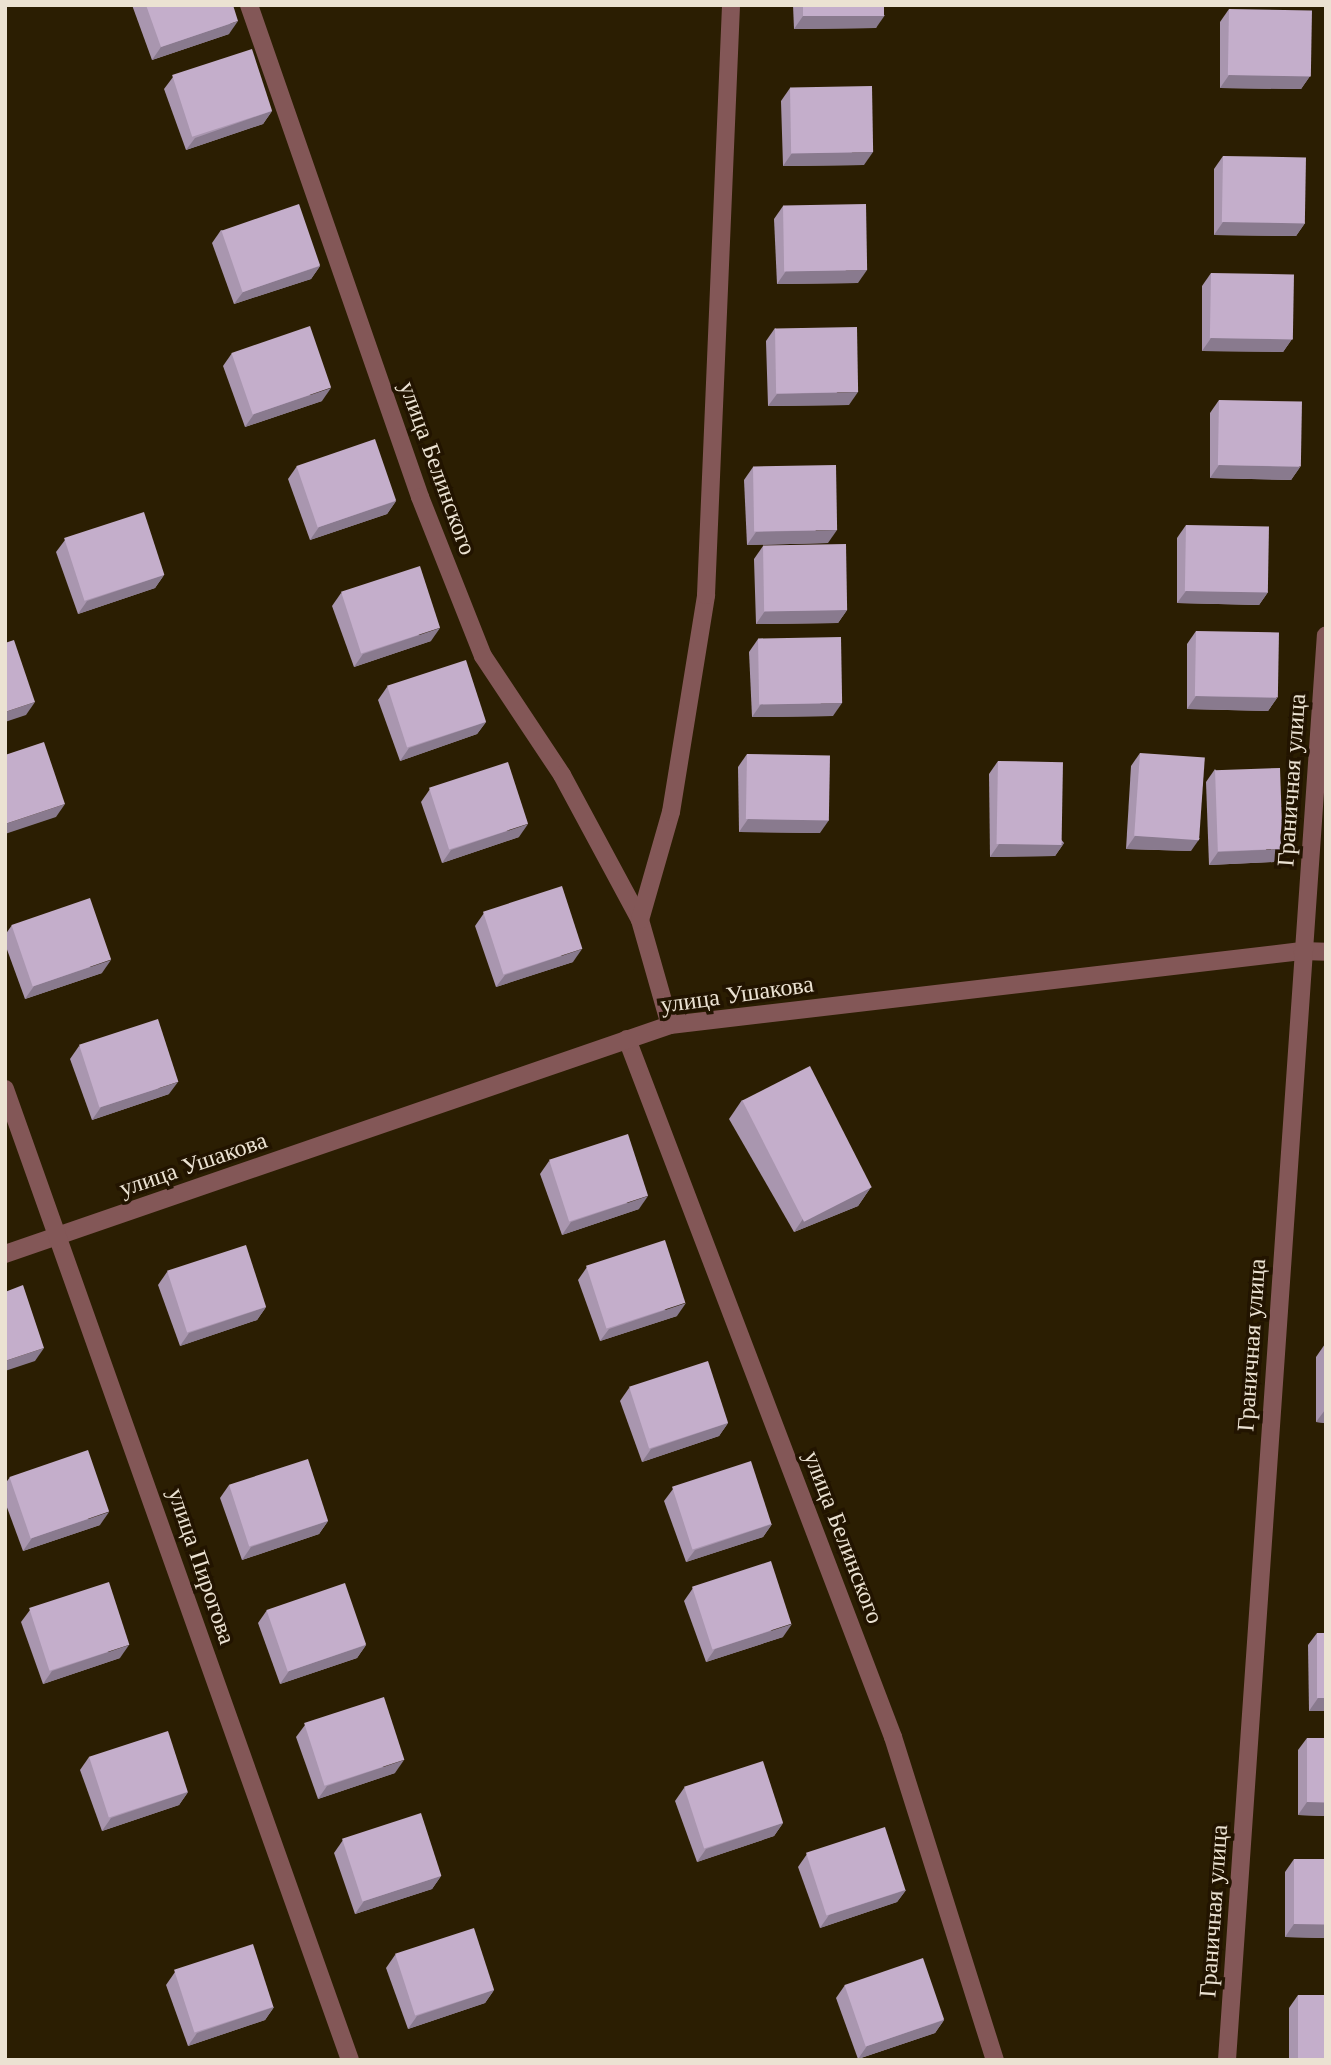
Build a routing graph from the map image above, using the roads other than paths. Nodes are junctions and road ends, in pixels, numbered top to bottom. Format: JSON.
{"nodes":[{"id":1,"x":249,"y":5,"type":"edge"},
{"id":2,"x":731,"y":5,"type":"edge"},
{"id":3,"x":1326,"y":635,"type":"edge"},
{"id":4,"x":640,"y":920,"type":"junction"},
{"id":5,"x":1303,"y":951,"type":"junction"},
{"id":6,"x":1326,"y":952,"type":"edge"},
{"id":7,"x":670,"y":1025,"type":"junction"},
{"id":8,"x":627,"y":1039,"type":"junction"},
{"id":9,"x":5,"y":1089,"type":"edge"},
{"id":10,"x":61,"y":1235,"type":"junction"},
{"id":11,"x":5,"y":1254,"type":"edge"},
{"id":12,"x":350,"y":2060,"type":"edge"},
{"id":13,"x":995,"y":2060,"type":"edge"},
{"id":14,"x":1227,"y":2060,"type":"edge"}],
"edges":[{"from":1,"to":4,"type":"street","name":"улица Белинского"},
{"from":2,"to":4,"type":"street"},
{"from":3,"to":5,"type":"street","name":"Граничная улица"},
{"from":4,"to":7,"type":"street","name":"улица Белинского"},
{"from":5,"to":6,"type":"street","name":"улица Ушакова"},
{"from":5,"to":7,"type":"street","name":"улица Ушакова"},
{"from":5,"to":14,"type":"street","name":"Граничная улица"},
{"from":7,"to":8,"type":"street","name":"улица Ушакова"},
{"from":8,"to":10,"type":"street","name":"улица Ушакова"},
{"from":8,"to":13,"type":"street","name":"улица Белинского"},
{"from":9,"to":10,"type":"street","name":"улица Пирогова"},
{"from":10,"to":11,"type":"street","name":"улица Ушакова"},
{"from":10,"to":12,"type":"street","name":"улица Пирогова"}]}
